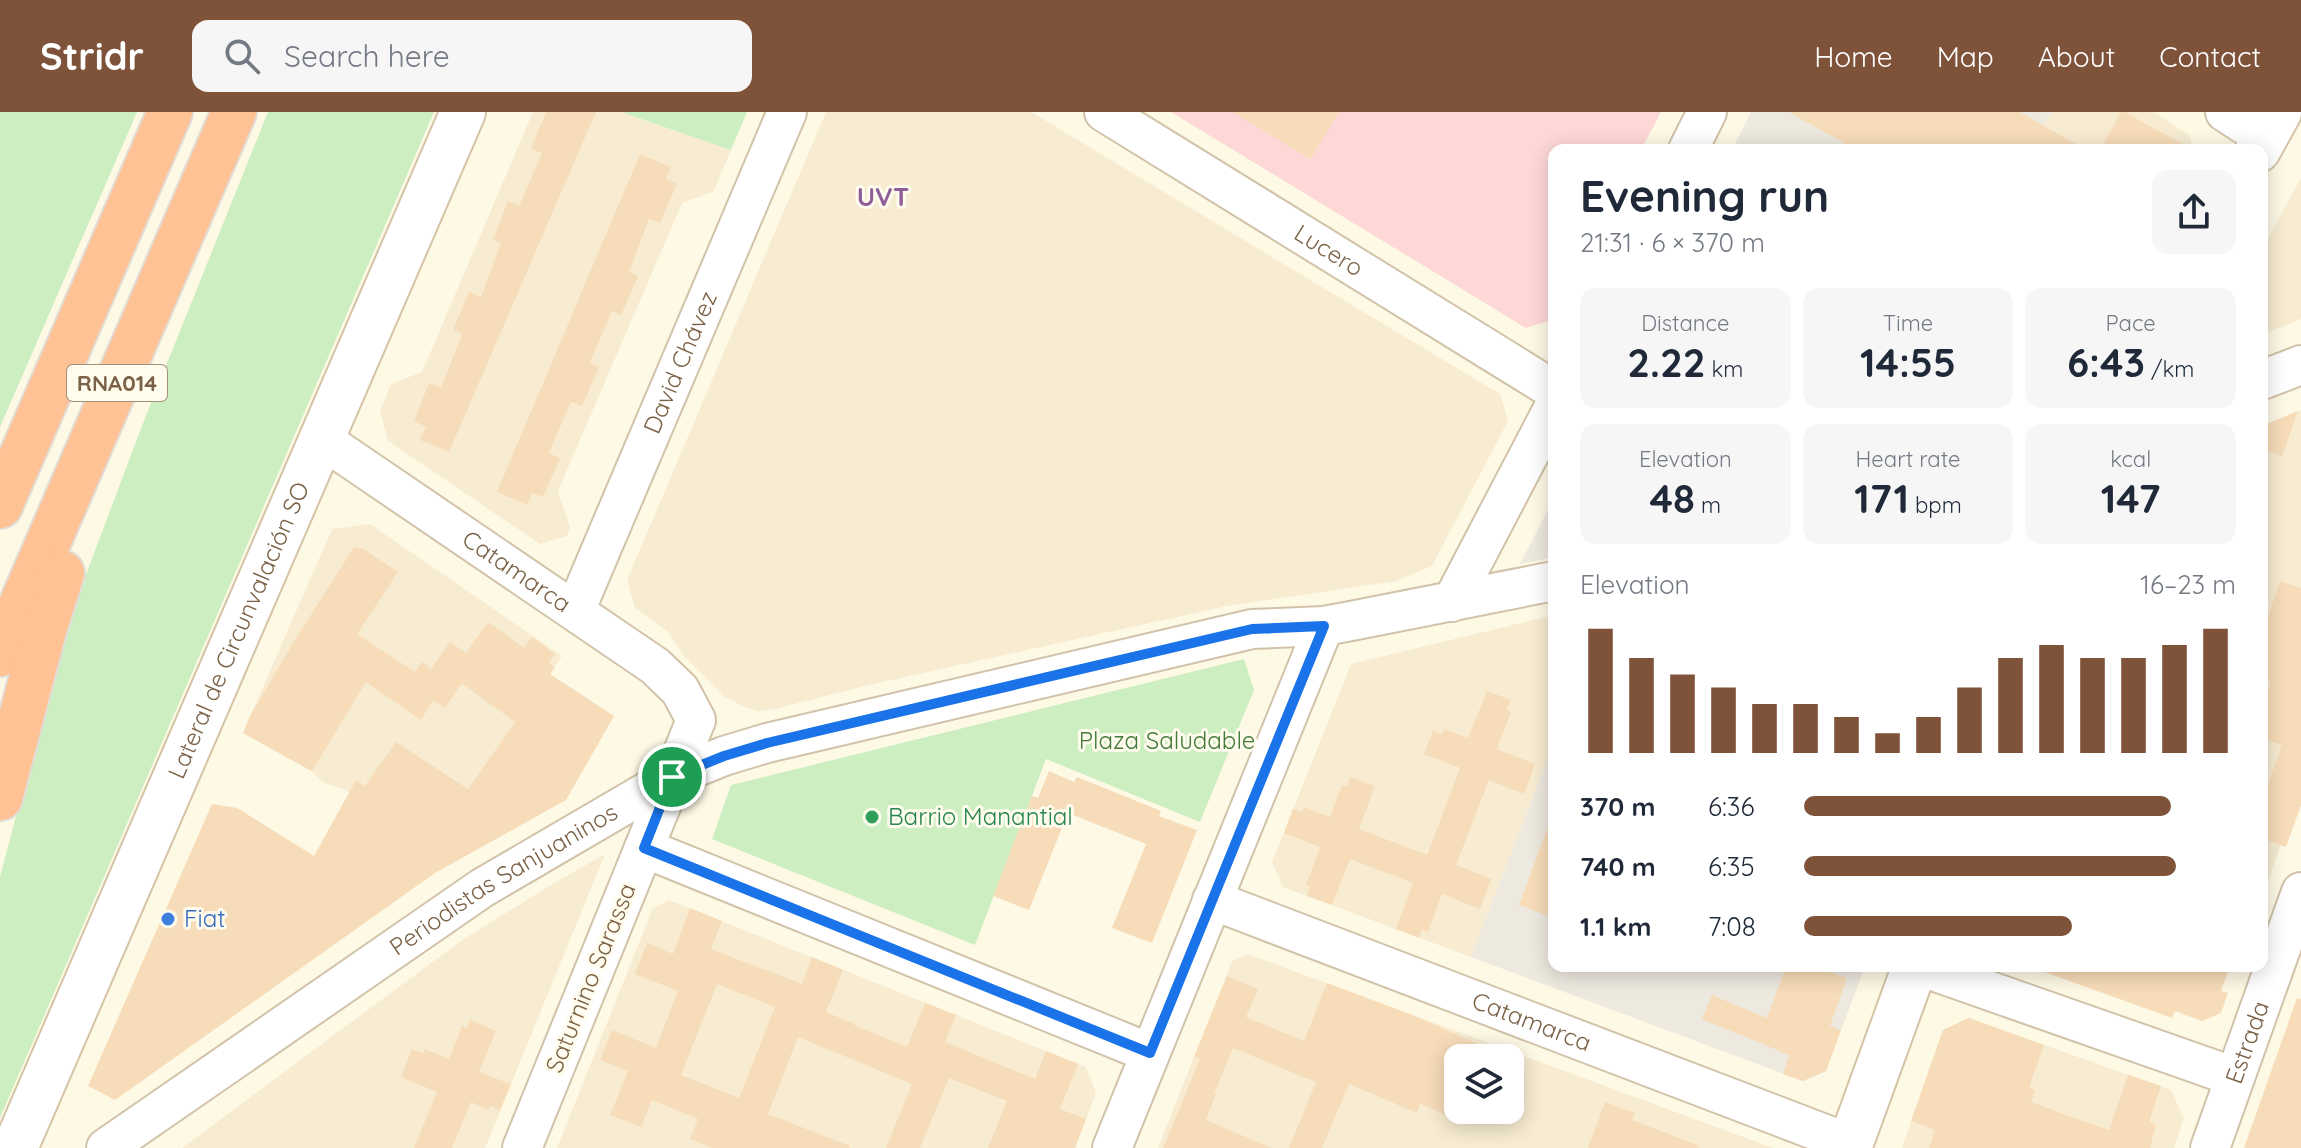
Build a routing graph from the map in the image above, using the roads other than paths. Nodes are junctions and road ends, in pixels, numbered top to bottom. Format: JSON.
{"nodes":[{"id":1,"x":170,"y":112,"type":"edge"},
{"id":2,"x":234,"y":112,"type":"edge"},
{"id":3,"x":463,"y":112,"type":"edge"},
{"id":4,"x":787,"y":112,"type":"edge"},
{"id":5,"x":1707,"y":112,"type":"edge"},
{"id":6,"x":2225,"y":112,"type":"edge"},
{"id":7,"x":1108,"y":113,"type":"edge"},
{"id":8,"x":2267,"y":133,"type":"edge"},
{"id":9,"x":1691,"y":144,"type":"edge"},
{"id":10,"x":129,"y":355,"type":"junction"},
{"id":11,"x":2301,"y":365,"type":"edge"},
{"id":12,"x":57,"y":375,"type":"junction"},
{"id":13,"x":2268,"y":378,"type":"edge"},
{"id":14,"x":1548,"y":386,"type":"edge"},
{"id":15,"x":1548,"y":418,"type":"edge"},
{"id":16,"x":323,"y":440,"type":"junction"},
{"id":17,"x":0,"y":476,"type":"edge"},
{"id":18,"x":0,"y":506,"type":"edge"},
{"id":19,"x":1548,"y":582,"type":"edge"},
{"id":20,"x":1452,"y":602,"type":"junction"},
{"id":21,"x":575,"y":611,"type":"junction"},
{"id":22,"x":1324,"y":626,"type":"junction"},
{"id":23,"x":0,"y":654,"type":"edge"},
{"id":24,"x":696,"y":720,"type":"joint"},
{"id":25,"x":672,"y":777,"type":"junction"},
{"id":26,"x":0,"y":798,"type":"edge"},
{"id":27,"x":644,"y":848,"type":"junction"},
{"id":28,"x":2301,"y":892,"type":"edge"},
{"id":29,"x":1212,"y":900,"type":"junction"},
{"id":30,"x":1915,"y":972,"type":"edge"},
{"id":31,"x":1934,"y":972,"type":"edge"},
{"id":32,"x":1150,"y":1053,"type":"junction"},
{"id":33,"x":2235,"y":1077,"type":"junction"},
{"id":34,"x":27,"y":1144,"type":"edge"},
{"id":35,"x":1850,"y":1146,"type":"edge"},
{"id":36,"x":106,"y":1148,"type":"edge"},
{"id":37,"x":522,"y":1148,"type":"edge"},
{"id":38,"x":1112,"y":1148,"type":"edge"},
{"id":39,"x":2210,"y":1148,"type":"edge"}],
"edges":[{"from":1,"to":12,"type":"highway","number":"RNA014"},
{"from":2,"to":10,"type":"highway","number":"RNA014"},
{"from":3,"to":16,"type":"street","name":"Lateral de Circunvalación SO"},
{"from":4,"to":21,"type":"street","name":"David Chávez"},
{"from":5,"to":9,"type":"street"},
{"from":6,"to":8,"type":"street"},
{"from":7,"to":14,"type":"street","name":"Lucero"},
{"from":10,"to":23,"type":"highway","number":"RNA014"},
{"from":10,"to":26,"type":"highway"},
{"from":11,"to":13,"type":"street"},
{"from":12,"to":17,"type":"highway"},
{"from":12,"to":18,"type":"highway","number":"RNA014"},
{"from":15,"to":20,"type":"street"},
{"from":16,"to":21,"type":"street","name":"Catamarca"},
{"from":16,"to":34,"type":"street","name":"Lateral de Circunvalación SO"},
{"from":19,"to":20,"type":"street","name":"Periodistas Sanjuaninos"},
{"from":20,"to":22,"type":"street","name":"Periodistas Sanjuaninos"},
{"from":21,"to":24,"type":"street","name":"Catamarca"},
{"from":22,"to":25,"type":"street","name":"Periodistas Sanjuaninos"},
{"from":22,"to":29,"type":"street"},
{"from":24,"to":25,"type":"street","name":"Saturnino Sarassa"},
{"from":25,"to":27,"type":"street","name":"Saturnino Sarassa"},
{"from":25,"to":36,"type":"street","name":"Periodistas Sanjuaninos"},
{"from":27,"to":32,"type":"street"},
{"from":27,"to":37,"type":"street","name":"Saturnino Sarassa"},
{"from":28,"to":33,"type":"street","name":"Estrada"},
{"from":29,"to":32,"type":"street"},
{"from":29,"to":35,"type":"street","name":"Catamarca"},
{"from":30,"to":35,"type":"street"},
{"from":31,"to":33,"type":"street"},
{"from":32,"to":38,"type":"street"},
{"from":33,"to":39,"type":"street","name":"Estrada"}]}
